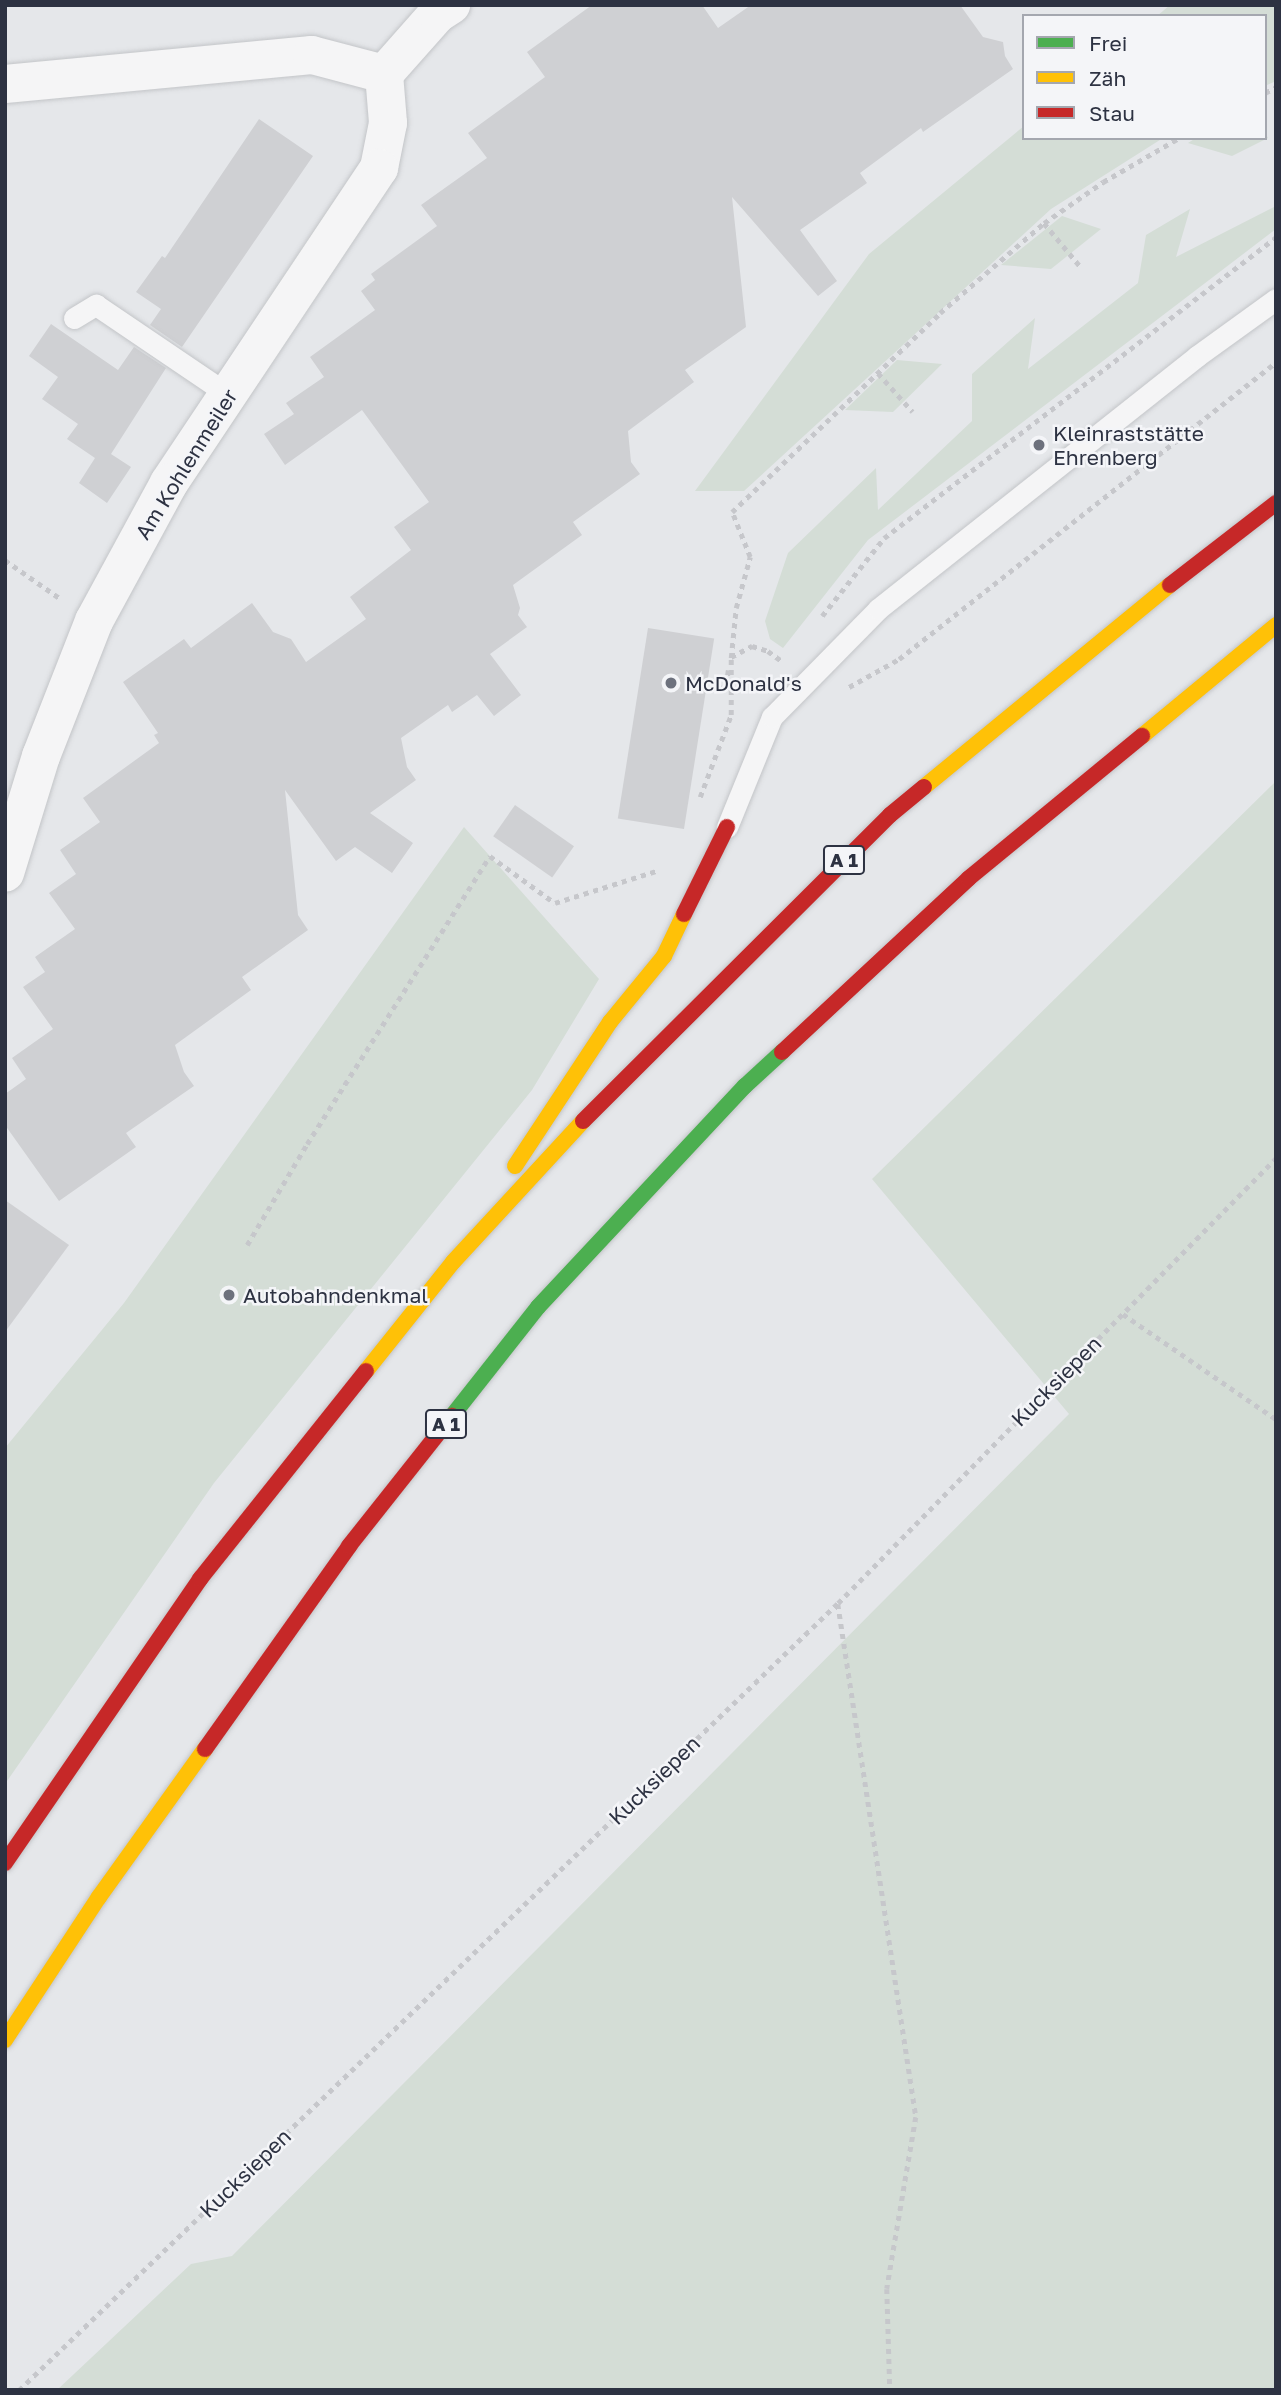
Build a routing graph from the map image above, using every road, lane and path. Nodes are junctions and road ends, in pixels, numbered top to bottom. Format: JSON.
{"nodes":[{"id":1,"x":451,"y":5,"type":"edge"},
{"id":2,"x":384,"y":74,"type":"junction"},
{"id":3,"x":5,"y":85,"type":"edge"},
{"id":4,"x":1176,"y":140,"type":"edge"},
{"id":5,"x":1044,"y":223,"type":"junction"},
{"id":6,"x":1276,"y":237,"type":"edge"},
{"id":7,"x":1080,"y":266,"type":"dead end"},
{"id":8,"x":1276,"y":299,"type":"edge"},
{"id":9,"x":74,"y":318,"type":"dead end"},
{"id":10,"x":1276,"y":362,"type":"edge"},
{"id":11,"x":878,"y":373,"type":"junction"},
{"id":12,"x":229,"y":394,"type":"junction"},
{"id":13,"x":913,"y":412,"type":"dead end"},
{"id":14,"x":1276,"y":503,"type":"edge"},
{"id":15,"x":5,"y":560,"type":"edge"},
{"id":16,"x":94,"y":621,"type":"junction"},
{"id":17,"x":818,"y":621,"type":"dead end"},
{"id":18,"x":1276,"y":625,"type":"edge"},
{"id":19,"x":793,"y":652,"type":"dead end"},
{"id":20,"x":731,"y":657,"type":"junction"},
{"id":21,"x":719,"y":690,"type":"dead end"},
{"id":22,"x":840,"y":692,"type":"dead end"},
{"id":23,"x":698,"y":803,"type":"dead end"},
{"id":24,"x":727,"y":827,"type":"joint"},
{"id":25,"x":661,"y":870,"type":"dead end"},
{"id":26,"x":5,"y":873,"type":"edge"},
{"id":27,"x":1276,"y":1158,"type":"edge"},
{"id":28,"x":247,"y":1245,"type":"dead end"},
{"id":29,"x":453,"y":1262,"type":"junction"},
{"id":30,"x":1123,"y":1314,"type":"junction"},
{"id":31,"x":1276,"y":1419,"type":"edge"},
{"id":32,"x":838,"y":1604,"type":"junction"},
{"id":33,"x":5,"y":1863,"type":"edge"},
{"id":34,"x":5,"y":2040,"type":"edge"},
{"id":35,"x":19,"y":2390,"type":"edge"},
{"id":36,"x":890,"y":2390,"type":"edge"}],
"edges":[{"from":1,"to":2,"type":"street"},
{"from":2,"to":3,"type":"street"},
{"from":2,"to":12,"type":"street","name":"Am Kohlenmeiler"},
{"from":4,"to":5,"type":"path"},
{"from":5,"to":7,"type":"path"},
{"from":5,"to":11,"type":"path"},
{"from":6,"to":17,"type":"path"},
{"from":8,"to":24,"type":"lane"},
{"from":9,"to":12,"type":"lane"},
{"from":10,"to":22,"type":"path"},
{"from":11,"to":13,"type":"path"},
{"from":11,"to":20,"type":"path"},
{"from":12,"to":16,"type":"street","name":"Am Kohlenmeiler"},
{"from":14,"to":29,"type":"highway","number":"A 1"},
{"from":15,"to":16,"type":"path"},
{"from":16,"to":26,"type":"street","name":"Am Kohlenmeiler"},
{"from":18,"to":34,"type":"highway","number":"A 1"},
{"from":19,"to":20,"type":"path"},
{"from":20,"to":21,"type":"path"},
{"from":20,"to":23,"type":"path"},
{"from":24,"to":29,"type":"highway"},
{"from":25,"to":28,"type":"path"},
{"from":27,"to":30,"type":"path","name":"Kucksiepen"},
{"from":29,"to":33,"type":"highway","number":"A 1"},
{"from":30,"to":31,"type":"path"},
{"from":30,"to":32,"type":"path","name":"Kucksiepen"},
{"from":32,"to":35,"type":"path","name":"Kucksiepen"},
{"from":32,"to":36,"type":"path"}]}
